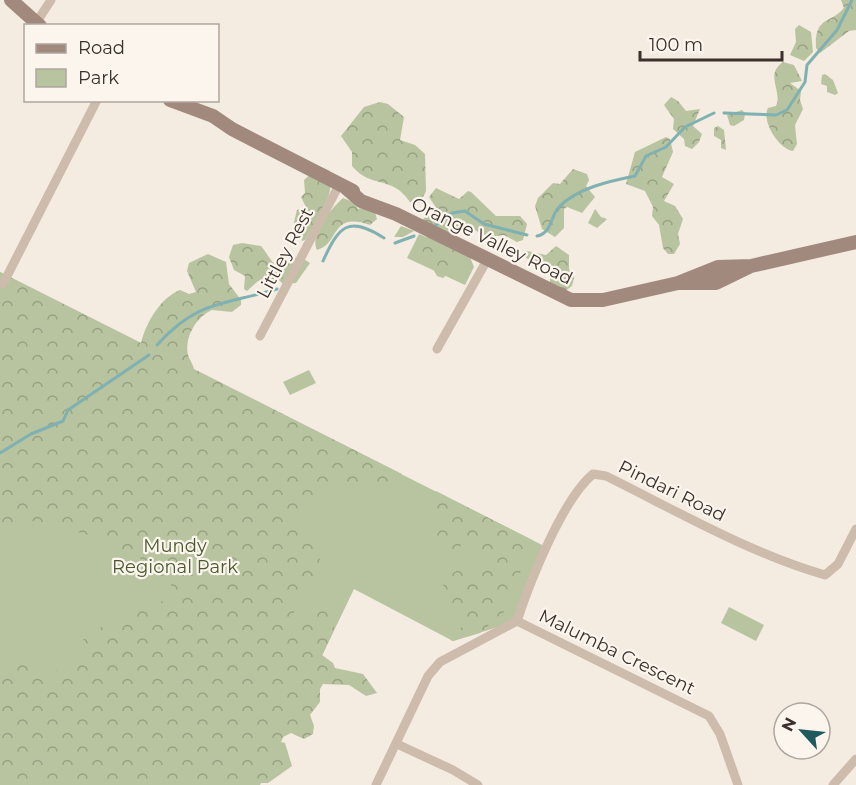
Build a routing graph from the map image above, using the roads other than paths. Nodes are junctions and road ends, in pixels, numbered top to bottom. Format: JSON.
{"nodes":[{"id":1,"x":11,"y":0,"type":"edge"},
{"id":2,"x":51,"y":0,"type":"edge"},
{"id":3,"x":38,"y":24,"type":"edge"},
{"id":4,"x":96,"y":102,"type":"edge"},
{"id":5,"x":173,"y":102,"type":"edge"},
{"id":6,"x":343,"y":187,"type":"junction"},
{"id":7,"x":856,"y":242,"type":"edge"},
{"id":8,"x":487,"y":260,"type":"junction"},
{"id":9,"x":3,"y":284,"type":"dead end"},
{"id":10,"x":260,"y":336,"type":"dead end"},
{"id":11,"x":437,"y":350,"type":"dead end"},
{"id":12,"x":856,"y":529,"type":"edge"},
{"id":13,"x":517,"y":621,"type":"junction"},
{"id":14,"x":397,"y":744,"type":"junction"},
{"id":15,"x":856,"y":759,"type":"edge"},
{"id":16,"x":376,"y":785,"type":"edge"},
{"id":17,"x":478,"y":785,"type":"edge"},
{"id":18,"x":738,"y":785,"type":"edge"},
{"id":19,"x":833,"y":785,"type":"edge"}],
"edges":[{"from":1,"to":3,"type":"street"},
{"from":2,"to":3,"type":"street"},
{"from":4,"to":9,"type":"street"},
{"from":5,"to":6,"type":"street","name":"Orange Valley Road"},
{"from":6,"to":8,"type":"street","name":"Orange Valley Road"},
{"from":6,"to":10,"type":"street","name":"Littley Rest"},
{"from":7,"to":8,"type":"street","name":"Orange Valley Road"},
{"from":8,"to":11,"type":"street"},
{"from":12,"to":13,"type":"street","name":"Pindari Road"},
{"from":13,"to":14,"type":"street","name":"Malumba Crescent"},
{"from":13,"to":18,"type":"street","name":"Malumba Crescent"},
{"from":14,"to":16,"type":"street","name":"Malumba Crescent"},
{"from":14,"to":17,"type":"street"},
{"from":15,"to":19,"type":"street"}]}
